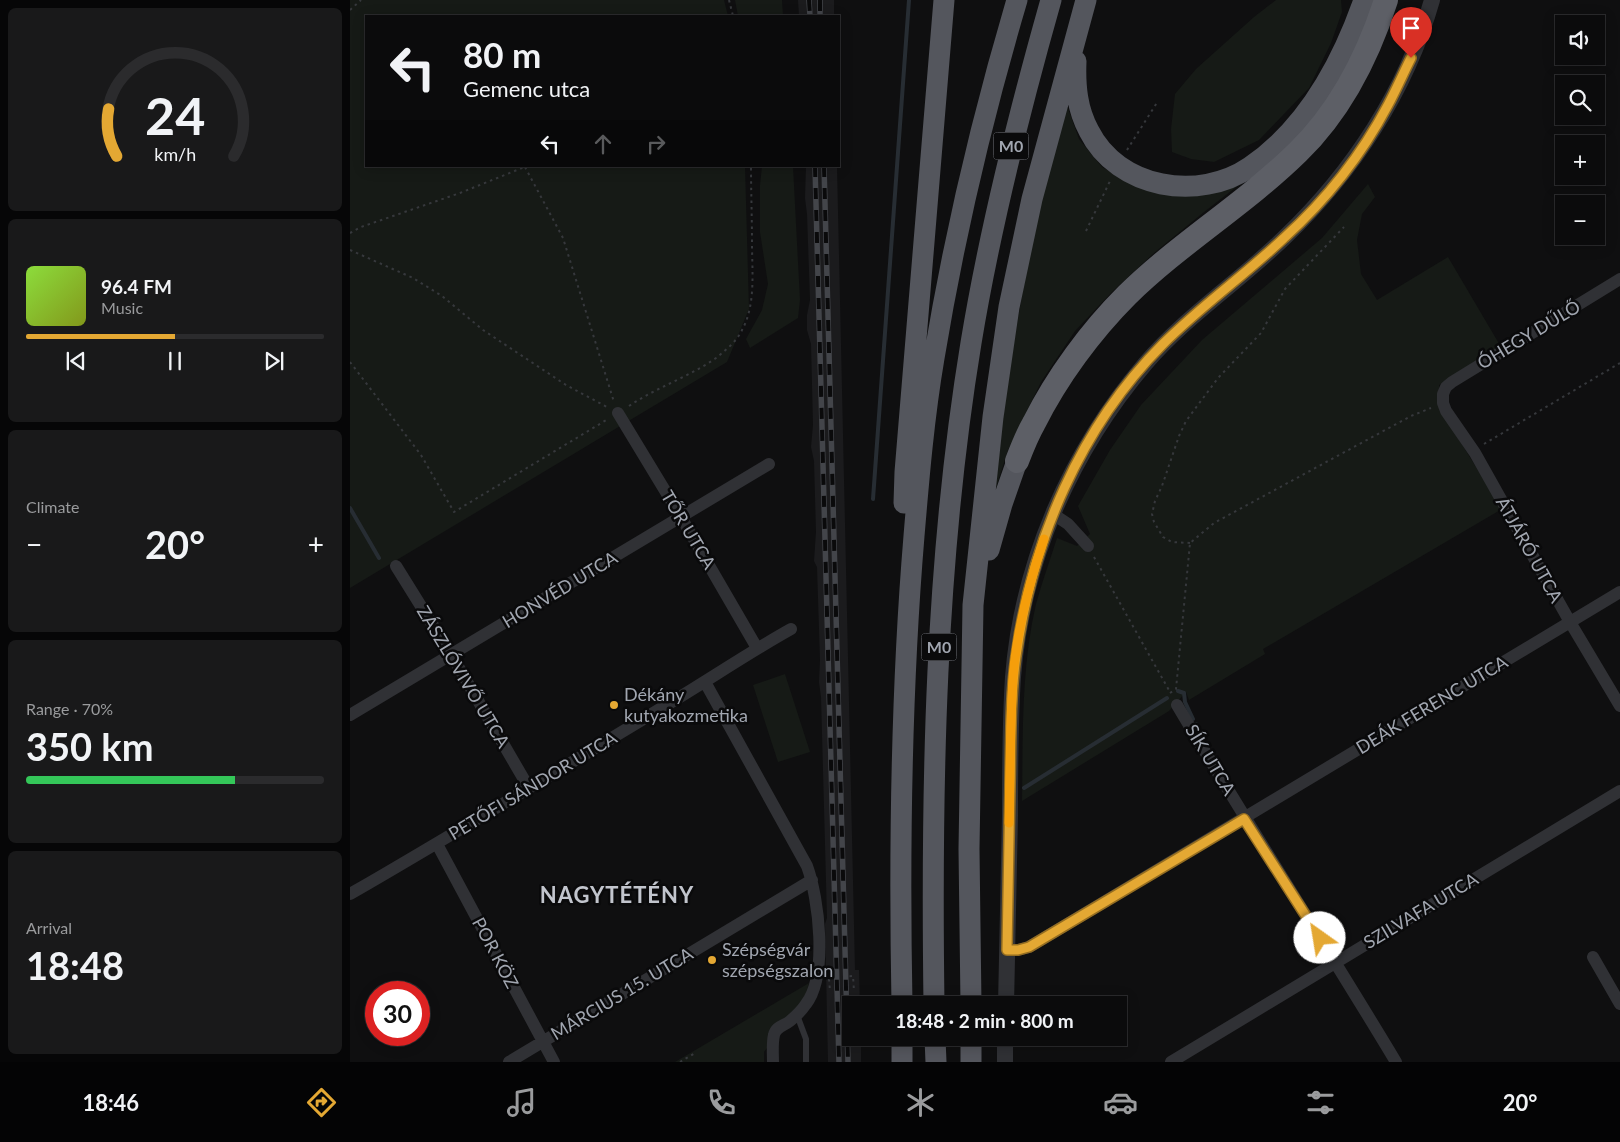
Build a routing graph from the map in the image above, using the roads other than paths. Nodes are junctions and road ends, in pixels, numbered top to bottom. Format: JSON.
{"nodes":[{"id":1,"x":944,"y":0,"type":"edge"},
{"id":2,"x":1017,"y":0,"type":"edge"},
{"id":3,"x":1052,"y":0,"type":"edge"},
{"id":4,"x":1086,"y":0,"type":"edge"},
{"id":5,"x":1364,"y":0,"type":"edge"},
{"id":6,"x":1386,"y":0,"type":"edge"},
{"id":7,"x":1432,"y":0,"type":"edge"},
{"id":8,"x":1077,"y":29,"type":"junction"},
{"id":9,"x":1620,"y":279,"type":"edge"},
{"id":10,"x":1443,"y":398,"type":"joint"},
{"id":11,"x":618,"y":413,"type":"road end"},
{"id":12,"x":1017,"y":461,"type":"joint"},
{"id":13,"x":769,"y":464,"type":"dead end"},
{"id":14,"x":1053,"y":514,"type":"junction"},
{"id":15,"x":681,"y":517,"type":"junction"},
{"id":16,"x":1088,"y":546,"type":"road end"},
{"id":17,"x":396,"y":566,"type":"dead end"},
{"id":18,"x":1620,"y":592,"type":"edge"},
{"id":19,"x":909,"y":599,"type":"junction"},
{"id":20,"x":1570,"y":622,"type":"junction"},
{"id":21,"x":791,"y":629,"type":"dead end"},
{"id":22,"x":757,"y":648,"type":"junction"},
{"id":23,"x":452,"y":656,"type":"junction"},
{"id":24,"x":971,"y":672,"type":"junction"},
{"id":25,"x":705,"y":682,"type":"junction"},
{"id":26,"x":1177,"y":705,"type":"road end"},
{"id":27,"x":1620,"y":706,"type":"edge"},
{"id":28,"x":350,"y":715,"type":"edge"},
{"id":29,"x":529,"y":788,"type":"junction"},
{"id":30,"x":1620,"y":791,"type":"edge"},
{"id":31,"x":1244,"y":819,"type":"junction"},
{"id":32,"x":437,"y":844,"type":"junction"},
{"id":33,"x":812,"y":880,"type":"junction"},
{"id":34,"x":350,"y":894,"type":"edge"},
{"id":35,"x":1007,"y":950,"type":"junction"},
{"id":36,"x":1593,"y":958,"type":"dead end"},
{"id":37,"x":1336,"y":963,"type":"junction"},
{"id":38,"x":902,"y":996,"type":"edge"},
{"id":39,"x":934,"y":996,"type":"edge"},
{"id":40,"x":971,"y":996,"type":"edge"},
{"id":41,"x":1006,"y":996,"type":"edge"},
{"id":42,"x":1620,"y":1004,"type":"edge"},
{"id":43,"x":796,"y":1015,"type":"junction"},
{"id":44,"x":543,"y":1042,"type":"junction"},
{"id":45,"x":902,"y":1046,"type":"edge"},
{"id":46,"x":935,"y":1046,"type":"edge"},
{"id":47,"x":971,"y":1046,"type":"edge"},
{"id":48,"x":1005,"y":1046,"type":"edge"},
{"id":49,"x":508,"y":1062,"type":"edge"},
{"id":50,"x":554,"y":1062,"type":"edge"},
{"id":51,"x":773,"y":1062,"type":"edge"},
{"id":52,"x":806,"y":1062,"type":"edge"},
{"id":53,"x":902,"y":1062,"type":"edge"},
{"id":54,"x":936,"y":1062,"type":"edge"},
{"id":55,"x":971,"y":1062,"type":"edge"},
{"id":56,"x":1005,"y":1062,"type":"edge"},
{"id":57,"x":1171,"y":1062,"type":"edge"},
{"id":58,"x":1396,"y":1062,"type":"edge"}],
"edges":[{"from":1,"to":19,"type":"highway"},
{"from":2,"to":19,"type":"highway","number":"M0"},
{"from":3,"to":39,"type":"highway","number":"M0"},
{"from":4,"to":8,"type":"highway"},
{"from":5,"to":8,"type":"highway"},
{"from":6,"to":12,"type":"highway"},
{"from":7,"to":14,"type":"street"},
{"from":8,"to":24,"type":"highway"},
{"from":9,"to":10,"type":"street","name":"ÓHEGY DŰLŐ"},
{"from":10,"to":20,"type":"street","name":"ÁTJÁRÓ UTCA"},
{"from":11,"to":15,"type":"street","name":"TŐR UTCA"},
{"from":12,"to":24,"type":"highway"},
{"from":13,"to":15,"type":"street","name":"HONVÉD UTCA"},
{"from":14,"to":16,"type":"street"},
{"from":14,"to":35,"type":"street"},
{"from":15,"to":22,"type":"street","name":"TŐR UTCA"},
{"from":15,"to":23,"type":"street","name":"HONVÉD UTCA"},
{"from":17,"to":23,"type":"street","name":"ZÁSZLÓVIVŐ UTCA"},
{"from":18,"to":20,"type":"street","name":"DEÁK FERENC UTCA"},
{"from":19,"to":38,"type":"highway","number":"M0"},
{"from":20,"to":27,"type":"street","name":"ÁTJÁRÓ UTCA"},
{"from":20,"to":31,"type":"street","name":"DEÁK FERENC UTCA"},
{"from":21,"to":22,"type":"street","name":"PETŐFI SÁNDOR UTCA"},
{"from":22,"to":25,"type":"street","name":"PETŐFI SÁNDOR UTCA"},
{"from":23,"to":28,"type":"street","name":"HONVÉD UTCA"},
{"from":23,"to":29,"type":"street","name":"ZÁSZLÓVIVŐ UTCA"},
{"from":24,"to":40,"type":"highway"},
{"from":25,"to":29,"type":"street","name":"PETŐFI SÁNDOR UTCA"},
{"from":25,"to":33,"type":"street"},
{"from":26,"to":31,"type":"street","name":"SÍK UTCA"},
{"from":29,"to":32,"type":"street","name":"PETŐFI SÁNDOR UTCA"},
{"from":30,"to":37,"type":"street","name":"SZILVAFA UTCA"},
{"from":31,"to":35,"type":"street","name":"DEÁK FERENC UTCA"},
{"from":31,"to":37,"type":"street","name":"SÍK UTCA"},
{"from":32,"to":34,"type":"street","name":"PETŐFI SÁNDOR UTCA"},
{"from":32,"to":44,"type":"street","name":"POR KÖZ"},
{"from":33,"to":43,"type":"street"},
{"from":33,"to":44,"type":"street","name":"MÁRCIUS 15. UTCA"},
{"from":35,"to":41,"type":"street"},
{"from":36,"to":42,"type":"street"},
{"from":37,"to":57,"type":"street","name":"SZILVAFA UTCA"},
{"from":37,"to":58,"type":"street","name":"SÍK UTCA"},
{"from":43,"to":51,"type":"street"},
{"from":43,"to":52,"type":"lane"},
{"from":44,"to":49,"type":"street","name":"MÁRCIUS 15. UTCA"},
{"from":44,"to":50,"type":"street","name":"POR KÖZ"},
{"from":45,"to":53,"type":"highway"},
{"from":46,"to":54,"type":"highway"},
{"from":47,"to":55,"type":"highway"},
{"from":48,"to":56,"type":"street"}]}
